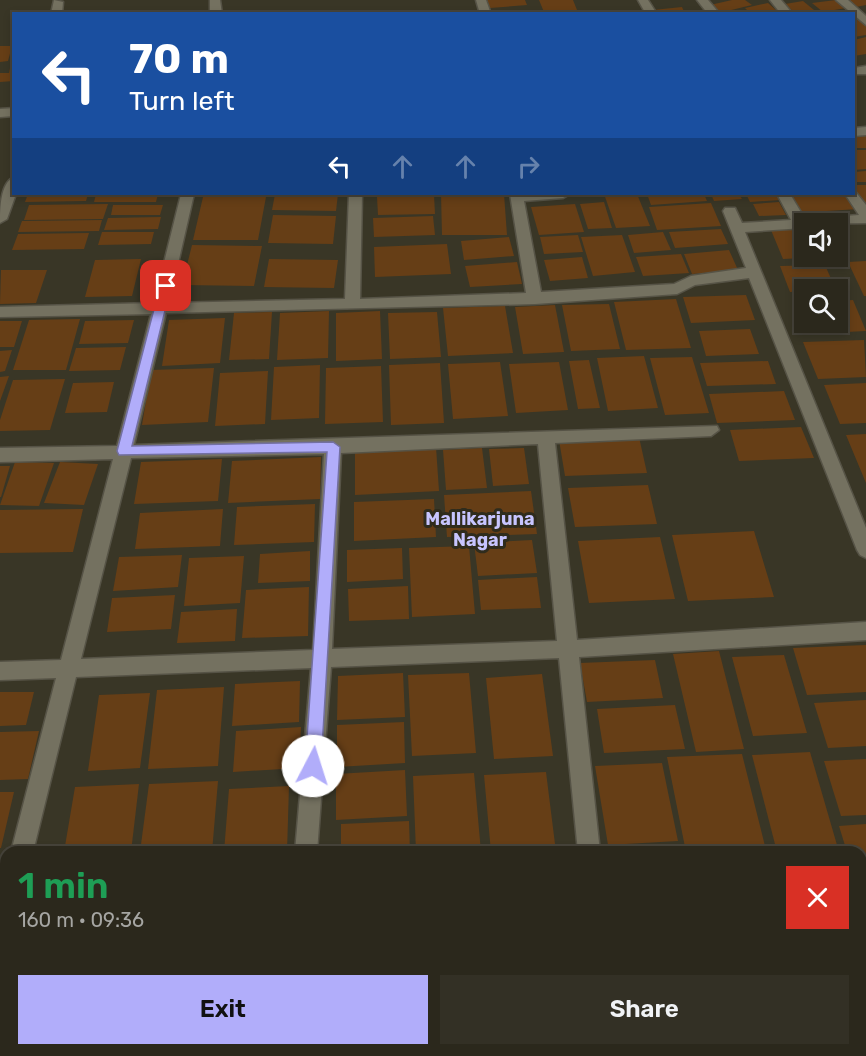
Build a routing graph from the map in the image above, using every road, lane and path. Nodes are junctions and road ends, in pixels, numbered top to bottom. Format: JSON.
{"nodes":[{"id":1,"x":702,"y":0,"type":"edge"},
{"id":2,"x":775,"y":0,"type":"edge"},
{"id":3,"x":841,"y":0,"type":"edge"},
{"id":4,"x":713,"y":12,"type":"edge"},
{"id":5,"x":786,"y":12,"type":"edge"},
{"id":6,"x":855,"y":12,"type":"edge"},
{"id":7,"x":12,"y":186,"type":"edge"},
{"id":8,"x":187,"y":195,"type":"edge"},
{"id":9,"x":355,"y":195,"type":"edge"},
{"id":10,"x":517,"y":195,"type":"edge"},
{"id":11,"x":785,"y":195,"type":"edge"},
{"id":12,"x":853,"y":195,"type":"edge"},
{"id":13,"x":730,"y":211,"type":"dead end"},
{"id":14,"x":794,"y":213,"type":"edge"},
{"id":15,"x":866,"y":218,"type":"edge"},
{"id":16,"x":0,"y":219,"type":"edge"},
{"id":17,"x":848,"y":220,"type":"edge"},
{"id":18,"x":794,"y":224,"type":"edge"},
{"id":19,"x":736,"y":228,"type":"junction"},
{"id":20,"x":754,"y":272,"type":"junction"},
{"id":21,"x":535,"y":299,"type":"junction"},
{"id":22,"x":352,"y":304,"type":"junction"},
{"id":23,"x":160,"y":309,"type":"junction"},
{"id":24,"x":0,"y":312,"type":"edge"},
{"id":25,"x":711,"y":430,"type":"dead end"},
{"id":26,"x":546,"y":437,"type":"junction"},
{"id":27,"x":333,"y":447,"type":"junction"},
{"id":28,"x":124,"y":451,"type":"junction"},
{"id":29,"x":0,"y":455,"type":"edge"},
{"id":30,"x":866,"y":550,"type":"edge"},
{"id":31,"x":866,"y":631,"type":"edge"},
{"id":32,"x":569,"y":650,"type":"junction"},
{"id":33,"x":322,"y":660,"type":"junction"},
{"id":34,"x":67,"y":670,"type":"junction"},
{"id":35,"x":0,"y":671,"type":"edge"},
{"id":36,"x":23,"y":846,"type":"edge"},
{"id":37,"x":306,"y":846,"type":"edge"},
{"id":38,"x":588,"y":846,"type":"edge"}],
"edges":[{"from":1,"to":4,"type":"street"},
{"from":2,"to":5,"type":"street"},
{"from":3,"to":6,"type":"street"},
{"from":7,"to":16,"type":"street"},
{"from":8,"to":23,"type":"street"},
{"from":9,"to":22,"type":"street"},
{"from":10,"to":21,"type":"street"},
{"from":11,"to":14,"type":"street"},
{"from":12,"to":15,"type":"street"},
{"from":13,"to":19,"type":"street"},
{"from":15,"to":17,"type":"street"},
{"from":18,"to":19,"type":"street"},
{"from":19,"to":20,"type":"street"},
{"from":20,"to":21,"type":"street"},
{"from":20,"to":30,"type":"street"},
{"from":21,"to":22,"type":"street"},
{"from":22,"to":23,"type":"street"},
{"from":23,"to":24,"type":"street"},
{"from":23,"to":28,"type":"street"},
{"from":25,"to":26,"type":"street"},
{"from":26,"to":27,"type":"street"},
{"from":26,"to":32,"type":"street"},
{"from":27,"to":28,"type":"street"},
{"from":27,"to":33,"type":"street"},
{"from":28,"to":29,"type":"street"},
{"from":28,"to":34,"type":"street"},
{"from":31,"to":32,"type":"street"},
{"from":32,"to":33,"type":"street"},
{"from":32,"to":38,"type":"street"},
{"from":33,"to":34,"type":"street"},
{"from":33,"to":37,"type":"street"},
{"from":34,"to":35,"type":"street"},
{"from":34,"to":36,"type":"street"}]}
